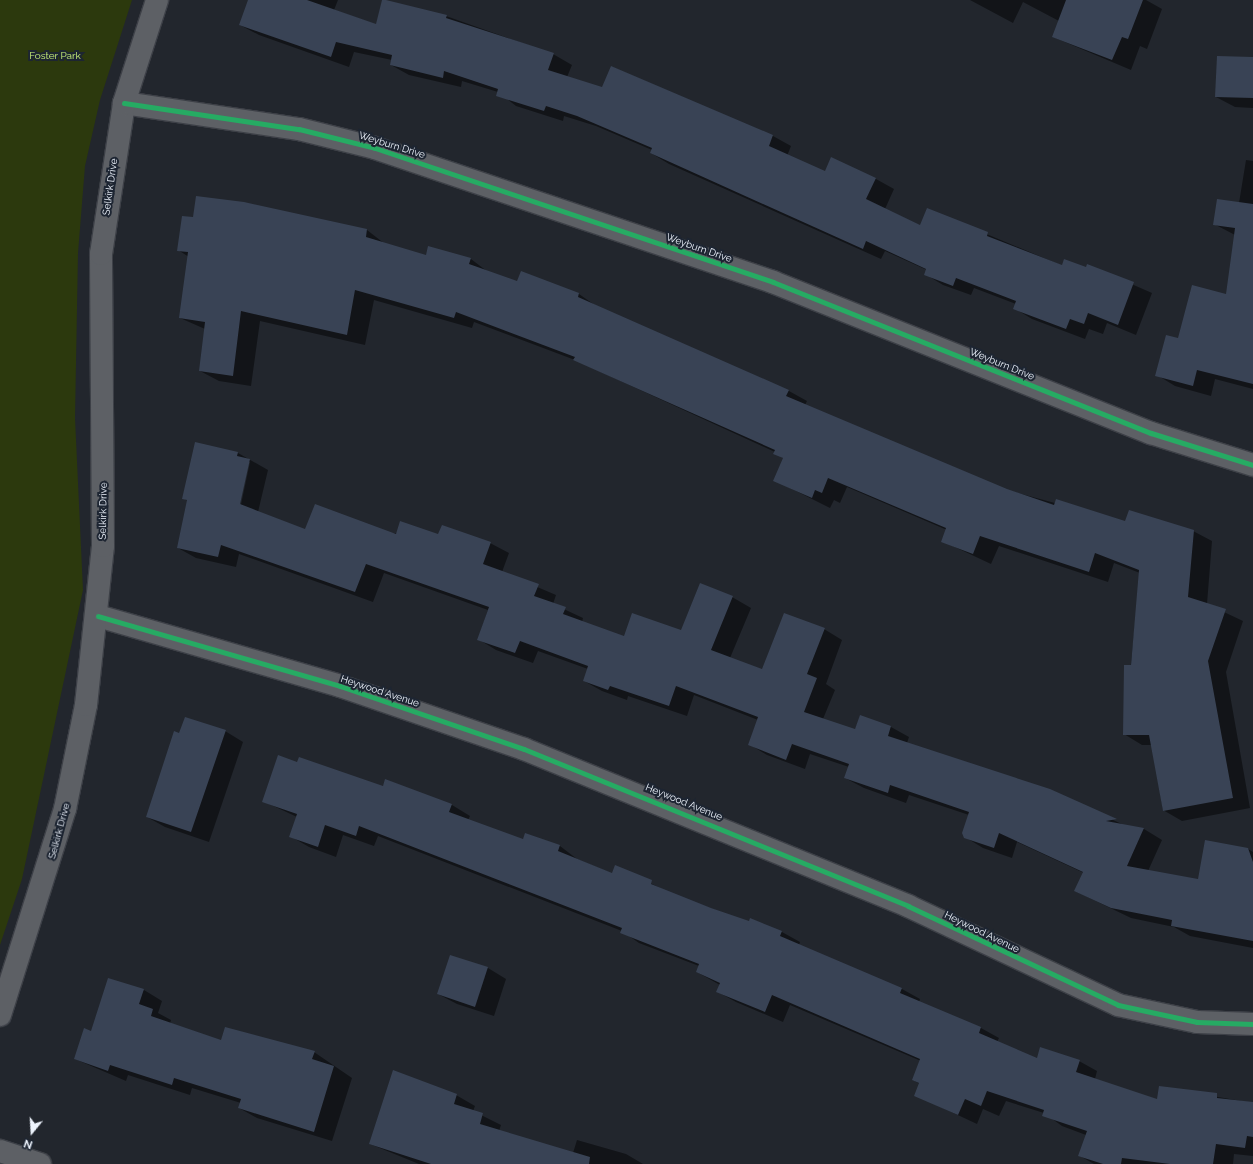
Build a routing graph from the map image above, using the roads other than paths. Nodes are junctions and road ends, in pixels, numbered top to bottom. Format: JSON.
{"nodes":[{"id":1,"x":157,"y":0,"type":"edge"},
{"id":2,"x":124,"y":103,"type":"junction"},
{"id":3,"x":1253,"y":465,"type":"edge"},
{"id":4,"x":98,"y":616,"type":"junction"},
{"id":5,"x":0,"y":1015,"type":"edge"},
{"id":6,"x":1253,"y":1024,"type":"edge"},
{"id":7,"x":0,"y":1151,"type":"edge"},
{"id":8,"x":40,"y":1164,"type":"edge"}],
"edges":[{"from":1,"to":2,"type":"street","name":"Selkirk Drive"},
{"from":2,"to":3,"type":"street","name":"Weyburn Drive"},
{"from":2,"to":4,"type":"street","name":"Selkirk Drive"},
{"from":4,"to":5,"type":"street","name":"Selkirk Drive"},
{"from":4,"to":6,"type":"street","name":"Heywood Avenue"},
{"from":7,"to":8,"type":"street"}]}
